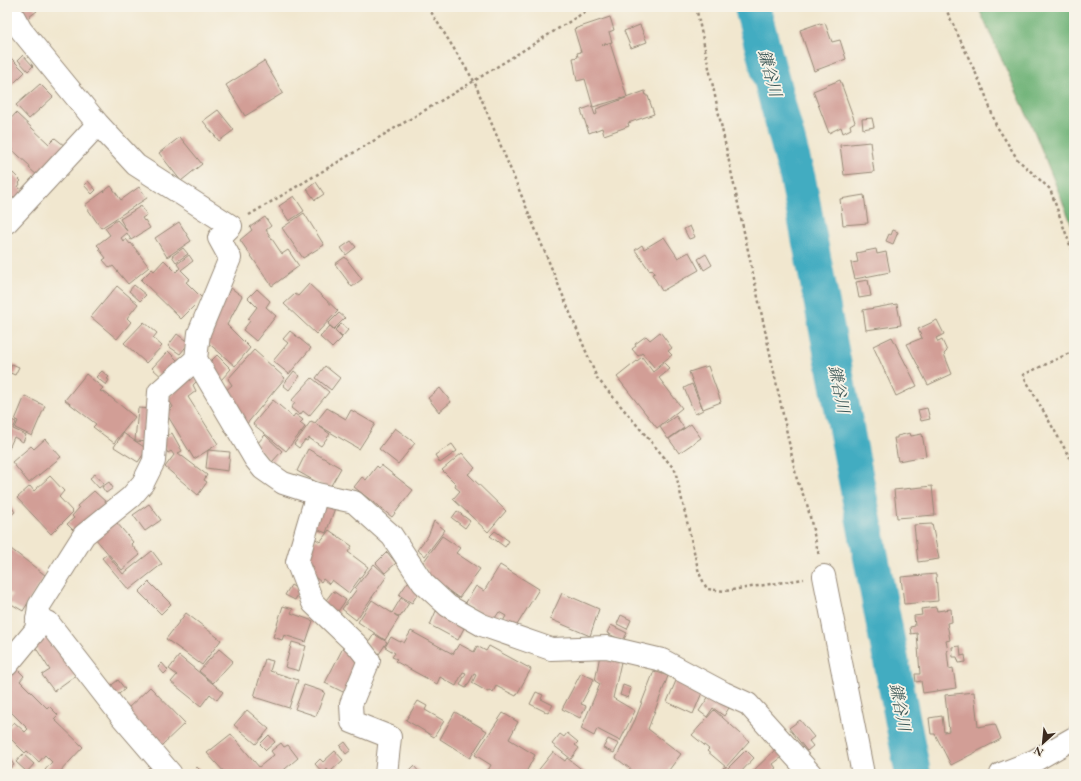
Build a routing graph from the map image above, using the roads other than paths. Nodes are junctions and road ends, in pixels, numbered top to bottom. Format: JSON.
{"nodes":[{"id":1,"x":8,"y":7,"type":"edge"},
{"id":2,"x":98,"y":124,"type":"junction"},
{"id":3,"x":7,"y":222,"type":"edge"},
{"id":4,"x":196,"y":359,"type":"junction"},
{"id":5,"x":317,"y":494,"type":"junction"},
{"id":6,"x":824,"y":576,"type":"road end"},
{"id":7,"x":37,"y":619,"type":"junction"},
{"id":8,"x":7,"y":665,"type":"edge"},
{"id":9,"x":1074,"y":738,"type":"edge"},
{"id":10,"x":171,"y":774,"type":"edge"},
{"id":11,"x":386,"y":774,"type":"edge"},
{"id":12,"x":811,"y":774,"type":"edge"},
{"id":13,"x":863,"y":774,"type":"edge"},
{"id":14,"x":1001,"y":774,"type":"edge"}],
"edges":[{"from":1,"to":2,"type":"street"},
{"from":2,"to":3,"type":"street"},
{"from":2,"to":4,"type":"street"},
{"from":4,"to":5,"type":"street"},
{"from":4,"to":7,"type":"street"},
{"from":5,"to":11,"type":"street"},
{"from":5,"to":12,"type":"street"},
{"from":6,"to":13,"type":"street"},
{"from":7,"to":8,"type":"street"},
{"from":7,"to":10,"type":"street"},
{"from":9,"to":14,"type":"street"}]}
